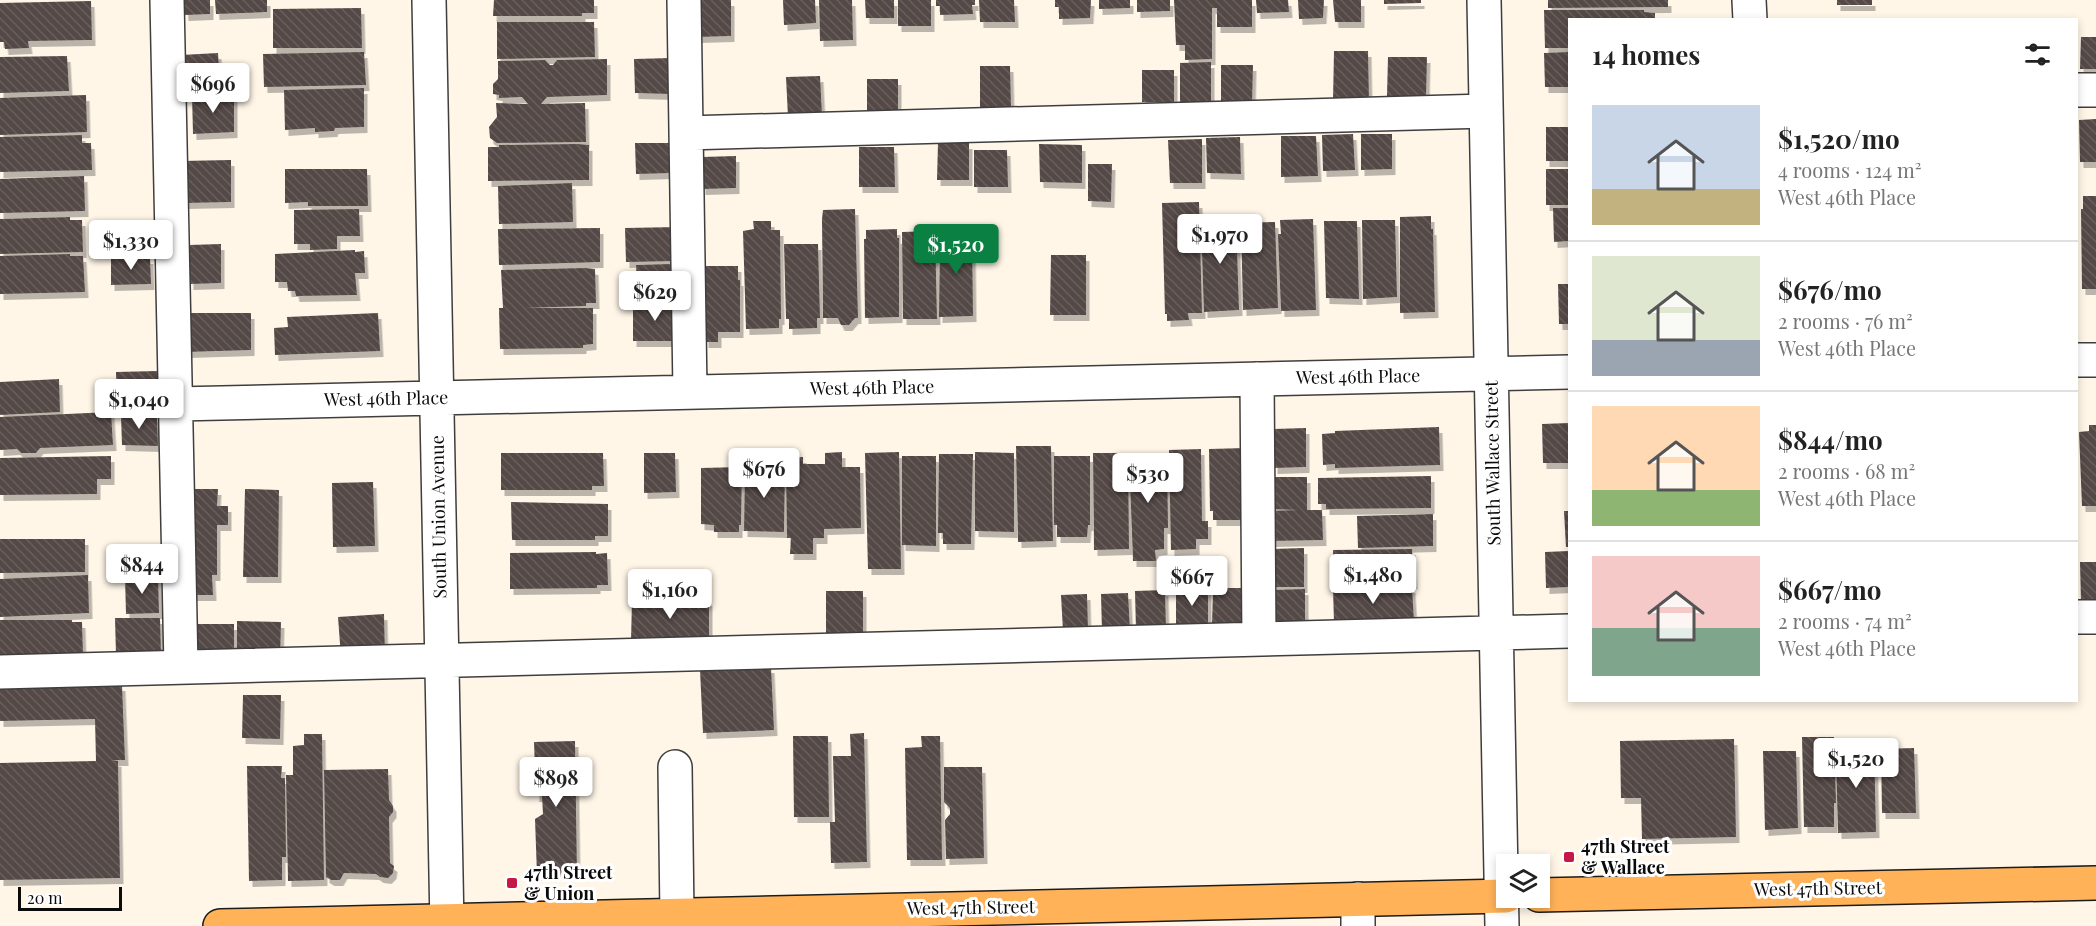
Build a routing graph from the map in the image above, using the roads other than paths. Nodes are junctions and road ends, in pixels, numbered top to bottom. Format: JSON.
{"nodes":[{"id":1,"x":167,"y":0,"type":"edge"},
{"id":2,"x":429,"y":0,"type":"edge"},
{"id":3,"x":684,"y":0,"type":"edge"},
{"id":4,"x":1484,"y":0,"type":"edge"},
{"id":5,"x":1749,"y":0,"type":"edge"},
{"id":6,"x":1750,"y":18,"type":"edge"},
{"id":7,"x":2078,"y":90,"type":"edge"},
{"id":8,"x":2096,"y":90,"type":"edge"},
{"id":9,"x":1486,"y":111,"type":"junction"},
{"id":10,"x":686,"y":133,"type":"junction"},
{"id":11,"x":2078,"y":360,"type":"edge"},
{"id":12,"x":2096,"y":360,"type":"edge"},
{"id":13,"x":1568,"y":372,"type":"edge"},
{"id":14,"x":1491,"y":374,"type":"junction"},
{"id":15,"x":1257,"y":380,"type":"junction"},
{"id":16,"x":690,"y":392,"type":"junction"},
{"id":17,"x":436,"y":398,"type":"junction"},
{"id":18,"x":176,"y":404,"type":"junction"},
{"id":19,"x":2078,"y":617,"type":"edge"},
{"id":20,"x":2096,"y":617,"type":"edge"},
{"id":21,"x":1568,"y":631,"type":"edge"},
{"id":22,"x":1497,"y":632,"type":"junction"},
{"id":23,"x":1259,"y":639,"type":"junction"},
{"id":24,"x":442,"y":660,"type":"junction"},
{"id":25,"x":181,"y":667,"type":"junction"},
{"id":26,"x":0,"y":672,"type":"edge"},
{"id":27,"x":675,"y":767,"type":"dead end"},
{"id":28,"x":1503,"y":854,"type":"edge"},
{"id":29,"x":2096,"y":882,"type":"edge"},
{"id":30,"x":1550,"y":895,"type":"edge"},
{"id":31,"x":1496,"y":906,"type":"edge"},
{"id":32,"x":1358,"y":913,"type":"edge"},
{"id":33,"x":677,"y":915,"type":"junction"},
{"id":34,"x":1080,"y":916,"type":"edge"},
{"id":35,"x":446,"y":923,"type":"edge"},
{"id":36,"x":220,"y":926,"type":"edge"}],
"edges":[{"from":1,"to":18,"type":"street"},
{"from":2,"to":17,"type":"street","name":"South Union Avenue"},
{"from":3,"to":10,"type":"street"},
{"from":4,"to":9,"type":"street","name":"South Wallace Street"},
{"from":5,"to":6,"type":"street"},
{"from":7,"to":8,"type":"street"},
{"from":9,"to":10,"type":"street"},
{"from":9,"to":14,"type":"street","name":"South Wallace Street"},
{"from":10,"to":16,"type":"street"},
{"from":11,"to":12,"type":"street"},
{"from":13,"to":14,"type":"street","name":"West 46th Place"},
{"from":14,"to":15,"type":"street","name":"West 46th Place"},
{"from":14,"to":22,"type":"street","name":"South Wallace Street"},
{"from":15,"to":16,"type":"street","name":"West 46th Place"},
{"from":15,"to":23,"type":"street"},
{"from":16,"to":17,"type":"street","name":"West 46th Place"},
{"from":17,"to":18,"type":"street","name":"West 46th Place"},
{"from":17,"to":24,"type":"street","name":"South Union Avenue"},
{"from":18,"to":25,"type":"street"},
{"from":19,"to":20,"type":"street"},
{"from":21,"to":22,"type":"street"},
{"from":22,"to":23,"type":"street"},
{"from":22,"to":28,"type":"street","name":"South Wallace Street"},
{"from":23,"to":24,"type":"street"},
{"from":24,"to":25,"type":"street"},
{"from":24,"to":35,"type":"street","name":"South Union Avenue"},
{"from":25,"to":26,"type":"street"},
{"from":27,"to":33,"type":"street"},
{"from":29,"to":30,"type":"main road","name":"West 47th Street"},
{"from":31,"to":32,"type":"main road","name":"West 47th Street"},
{"from":32,"to":34,"type":"main road","name":"West 47th Street"},
{"from":33,"to":34,"type":"main road","name":"West 47th Street"},
{"from":33,"to":35,"type":"main road","name":"West 47th Street"},
{"from":35,"to":36,"type":"main road","name":"West 47th Street"}]}
